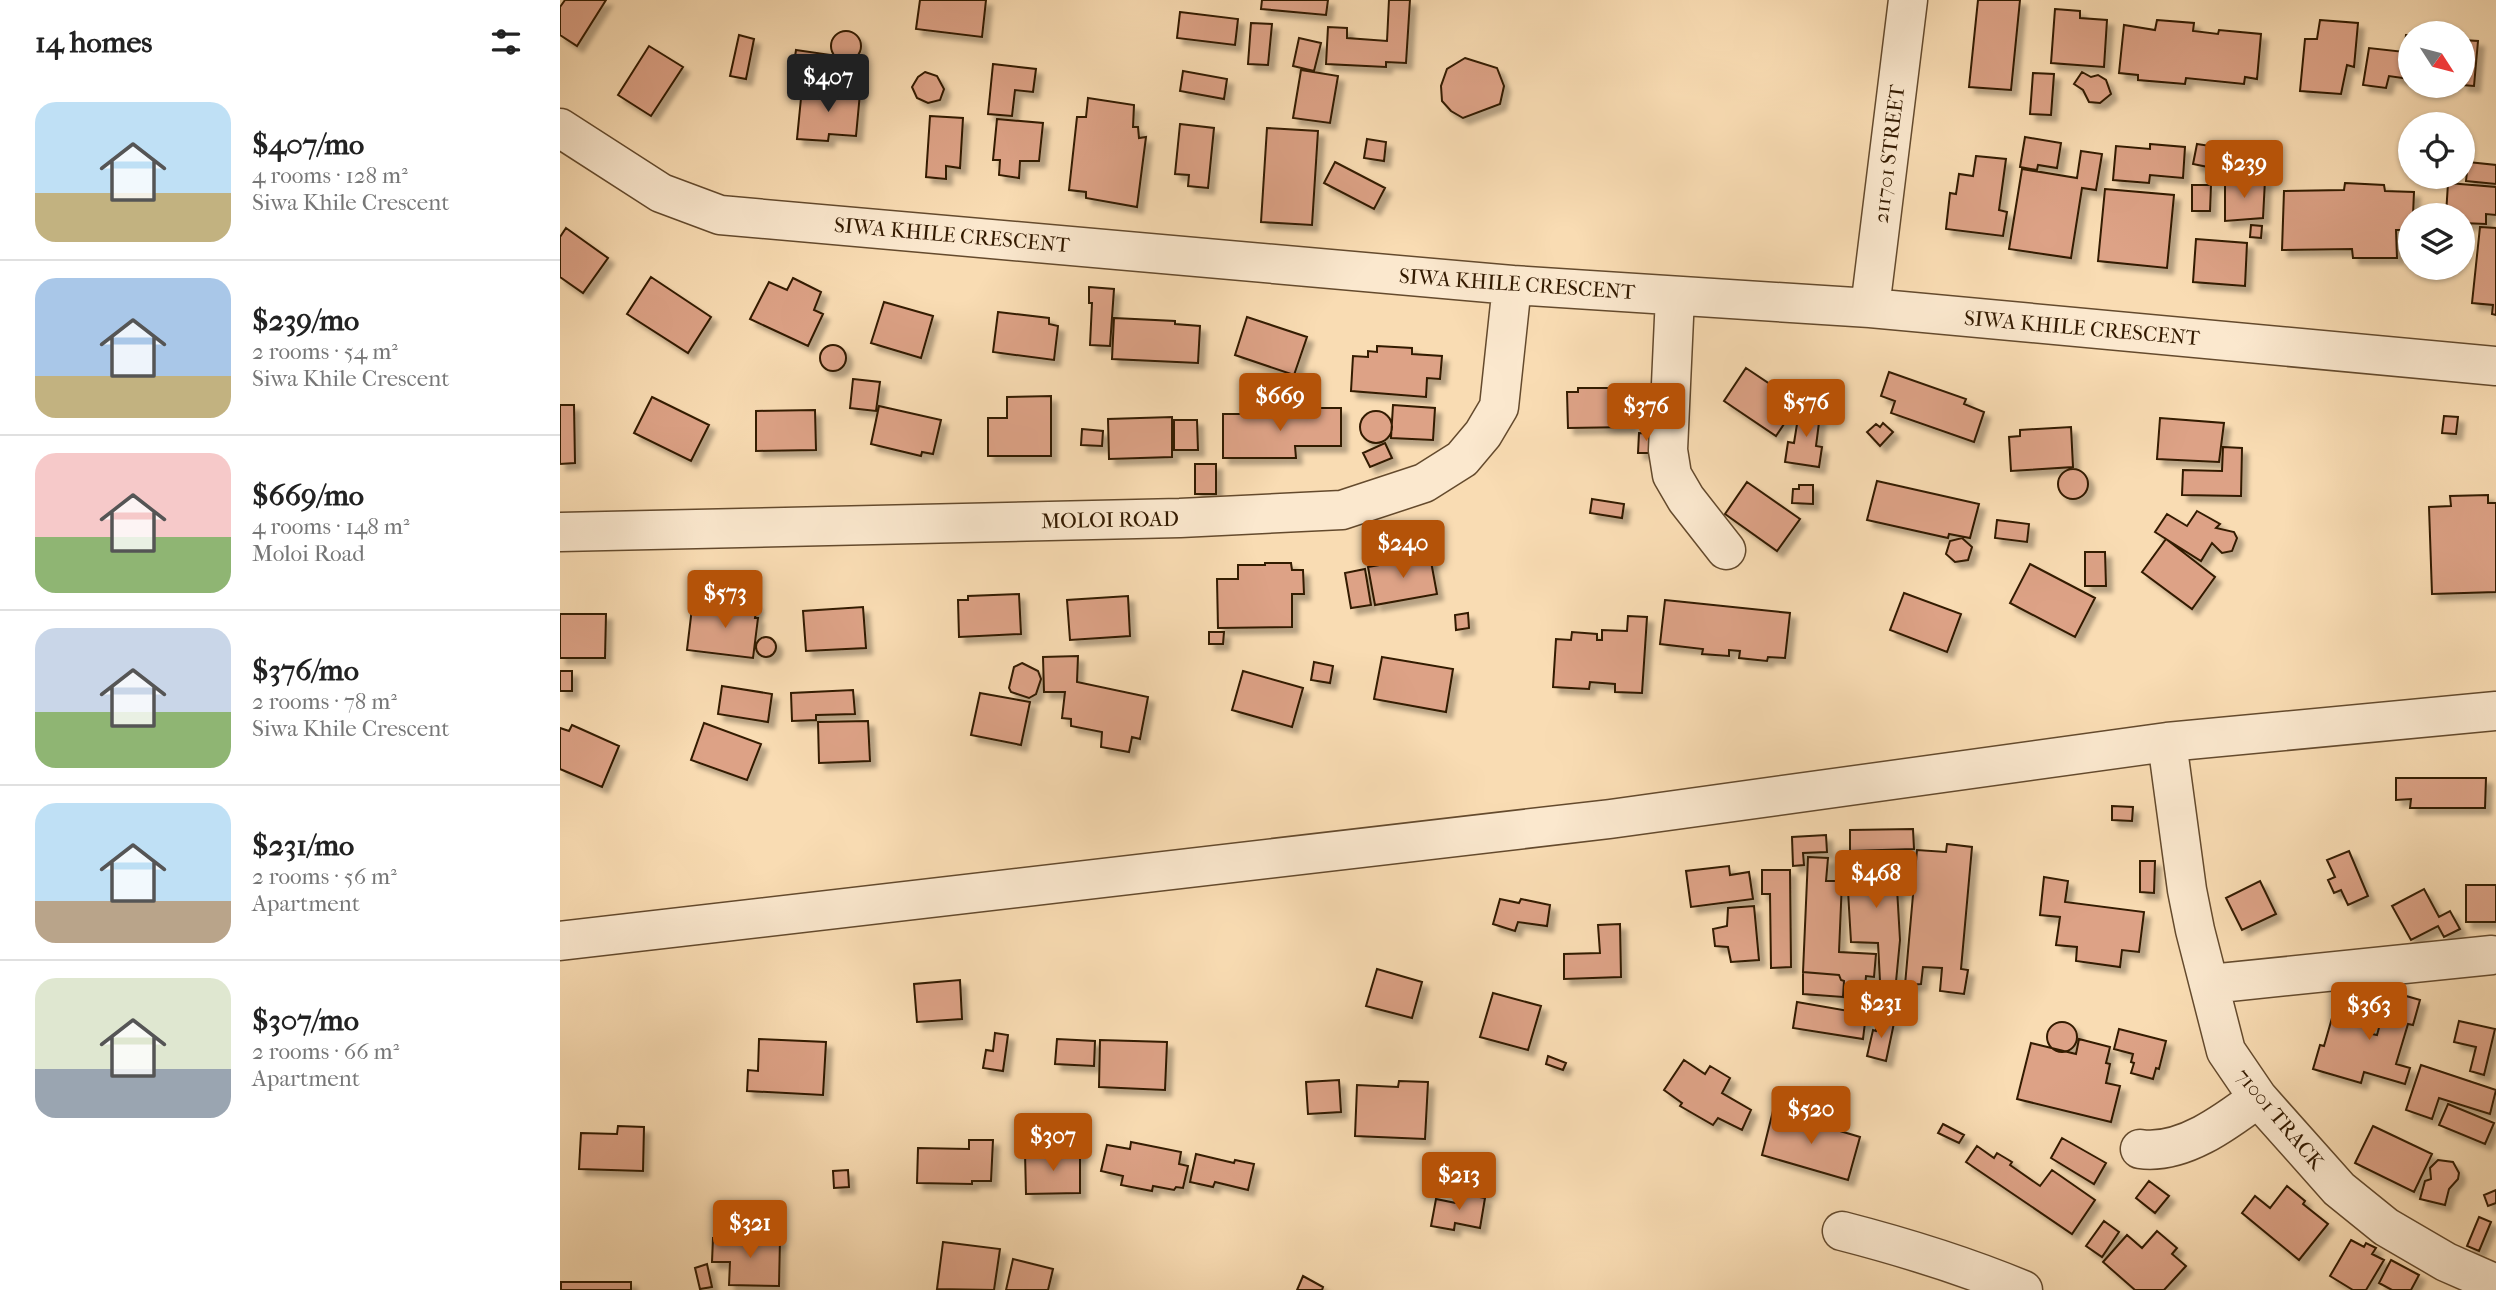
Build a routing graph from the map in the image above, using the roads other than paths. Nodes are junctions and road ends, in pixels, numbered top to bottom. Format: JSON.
{"nodes":[{"id":1,"x":1908,"y":0,"type":"edge"},
{"id":2,"x":560,"y":128,"type":"edge"},
{"id":3,"x":1512,"y":285,"type":"junction"},
{"id":4,"x":1675,"y":296,"type":"junction"},
{"id":5,"x":1870,"y":309,"type":"junction"},
{"id":6,"x":2496,"y":366,"type":"edge"},
{"id":7,"x":560,"y":532,"type":"edge"},
{"id":8,"x":1726,"y":550,"type":"dead end"},
{"id":9,"x":2496,"y":711,"type":"edge"},
{"id":10,"x":2167,"y":742,"type":"junction"},
{"id":11,"x":560,"y":941,"type":"edge"},
{"id":12,"x":2492,"y":955,"type":"dead end"},
{"id":13,"x":2210,"y":984,"type":"junction"},
{"id":14,"x":2258,"y":1098,"type":"junction"},
{"id":15,"x":2140,"y":1149,"type":"dead end"},
{"id":16,"x":1842,"y":1231,"type":"dead end"},
{"id":17,"x":2496,"y":1284,"type":"edge"},
{"id":18,"x":2023,"y":1290,"type":"edge"}],
"edges":[{"from":1,"to":5,"type":"street","name":"211701 STREET"},
{"from":2,"to":3,"type":"street","name":"SIWA KHILE CRESCENT"},
{"from":3,"to":4,"type":"street","name":"SIWA KHILE CRESCENT"},
{"from":3,"to":7,"type":"street","name":"MOLOI ROAD"},
{"from":4,"to":5,"type":"street","name":"SIWA KHILE CRESCENT"},
{"from":4,"to":8,"type":"street"},
{"from":5,"to":6,"type":"street","name":"SIWA KHILE CRESCENT"},
{"from":9,"to":10,"type":"street"},
{"from":10,"to":11,"type":"street"},
{"from":10,"to":13,"type":"street","name":"71001 TRACK"},
{"from":12,"to":13,"type":"street"},
{"from":13,"to":14,"type":"street","name":"71001 TRACK"},
{"from":14,"to":15,"type":"street"},
{"from":14,"to":17,"type":"street","name":"71001 TRACK"},
{"from":16,"to":18,"type":"street"}]}
